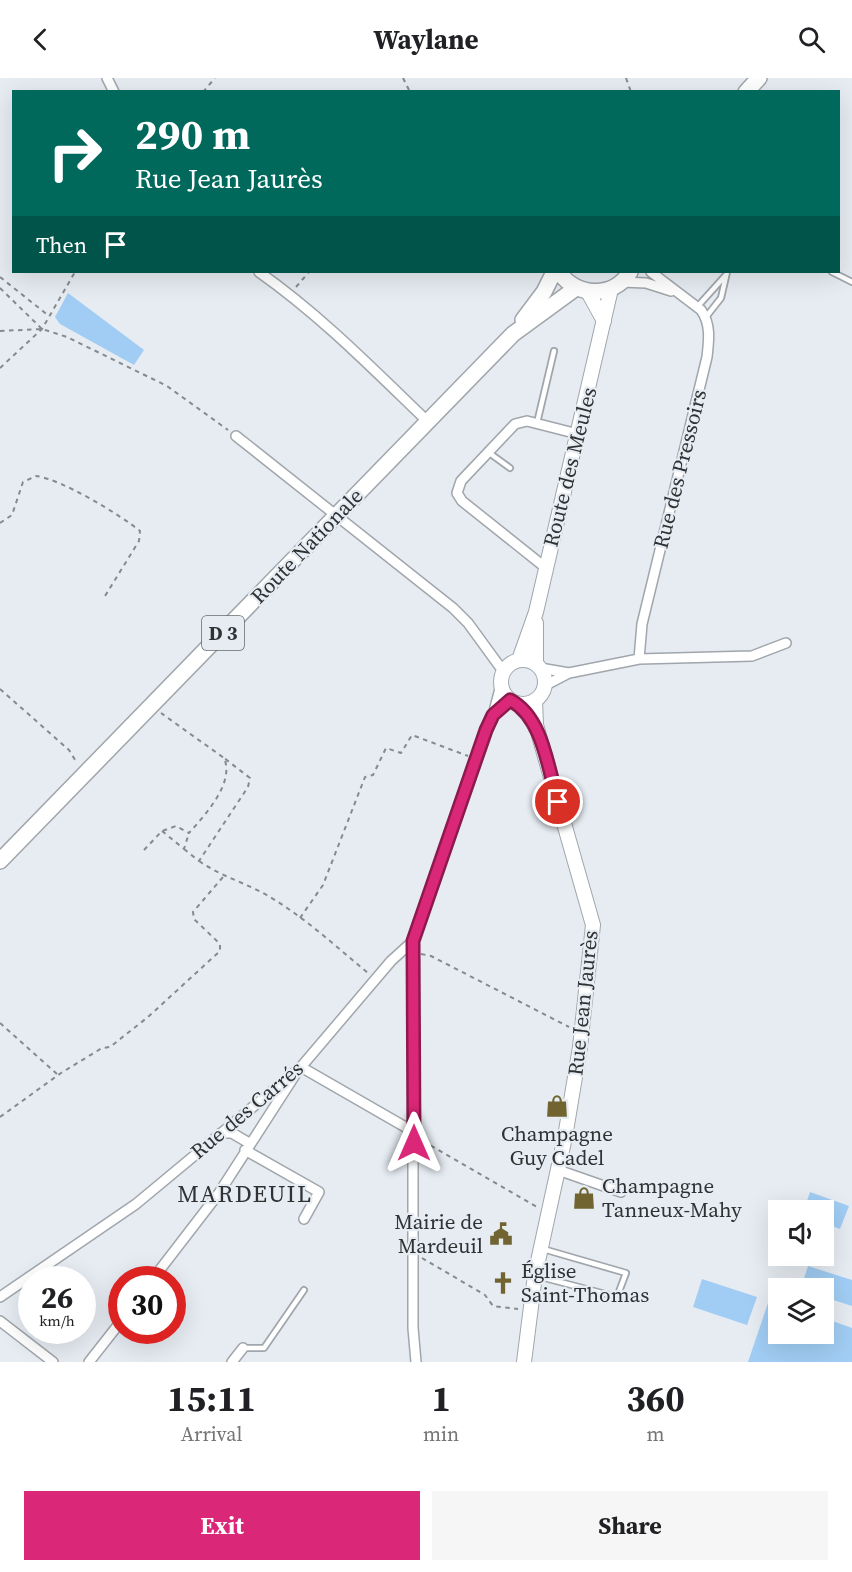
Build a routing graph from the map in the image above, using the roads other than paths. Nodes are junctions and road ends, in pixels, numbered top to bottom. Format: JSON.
{"nodes":[{"id":1,"x":759,"y":78,"type":"edge"},
{"id":2,"x":748,"y":90,"type":"edge"},
{"id":3,"x":260,"y":273,"type":"edge"},
{"id":4,"x":554,"y":273,"type":"edge"},
{"id":5,"x":559,"y":273,"type":"edge"},
{"id":6,"x":652,"y":273,"type":"edge"},
{"id":7,"x":727,"y":273,"type":"edge"},
{"id":8,"x":834,"y":273,"type":"edge"},
{"id":9,"x":621,"y":281,"type":"edge"},
{"id":10,"x":852,"y":282,"type":"edge"},
{"id":11,"x":582,"y":290,"type":"junction"},
{"id":12,"x":676,"y":292,"type":"junction"},
{"id":13,"x":698,"y":306,"type":"junction"},
{"id":14,"x":706,"y":317,"type":"junction"},
{"id":15,"x":604,"y":321,"type":"junction"},
{"id":16,"x":513,"y":334,"type":"junction"},
{"id":17,"x":554,"y":351,"type":"dead end"},
{"id":18,"x":426,"y":420,"type":"junction"},
{"id":19,"x":537,"y":423,"type":"junction"},
{"id":20,"x":578,"y":434,"type":"junction"},
{"id":21,"x":236,"y":436,"type":"road end"},
{"id":22,"x":488,"y":452,"type":"junction"},
{"id":23,"x":510,"y":468,"type":"dead end"},
{"id":24,"x":336,"y":515,"type":"junction"},
{"id":25,"x":546,"y":568,"type":"junction"},
{"id":26,"x":536,"y":612,"type":"junction"},
{"id":27,"x":786,"y":643,"type":"dead end"},
{"id":28,"x":639,"y":659,"type":"junction"},
{"id":29,"x":519,"y":660,"type":"junction"},
{"id":30,"x":538,"y":666,"type":"junction"},
{"id":31,"x":569,"y":673,"type":"junction"},
{"id":32,"x":502,"y":678,"type":"junction"},
{"id":33,"x":544,"y":686,"type":"junction"},
{"id":34,"x":535,"y":700,"type":"junction"},
{"id":35,"x":515,"y":702,"type":"junction"},
{"id":36,"x":493,"y":715,"type":"junction"},
{"id":37,"x":536,"y":725,"type":"junction"},
{"id":38,"x":0,"y":861,"type":"edge"},
{"id":39,"x":413,"y":941,"type":"junction"},
{"id":40,"x":301,"y":1067,"type":"junction"},
{"id":41,"x":267,"y":1094,"type":"junction"},
{"id":42,"x":275,"y":1104,"type":"junction"},
{"id":43,"x":221,"y":1132,"type":"junction"},
{"id":44,"x":414,"y":1134,"type":"junction"},
{"id":45,"x":247,"y":1146,"type":"junction"},
{"id":46,"x":558,"y":1170,"type":"junction"},
{"id":47,"x":621,"y":1192,"type":"dead end"},
{"id":48,"x":304,"y":1219,"type":"dead end"},
{"id":49,"x":540,"y":1248,"type":"junction"},
{"id":50,"x":163,"y":1266,"type":"edge"},
{"id":51,"x":535,"y":1275,"type":"junction"},
{"id":52,"x":304,"y":1290,"type":"dead end"},
{"id":53,"x":0,"y":1297,"type":"edge"},
{"id":54,"x":0,"y":1322,"type":"edge"},
{"id":55,"x":108,"y":1338,"type":"edge"},
{"id":56,"x":243,"y":1348,"type":"joint"},
{"id":57,"x":53,"y":1362,"type":"edge"},
{"id":58,"x":89,"y":1362,"type":"edge"},
{"id":59,"x":232,"y":1362,"type":"edge"},
{"id":60,"x":416,"y":1362,"type":"edge"},
{"id":61,"x":524,"y":1362,"type":"edge"}],
"edges":[{"from":1,"to":2,"type":"main road"},
{"from":3,"to":18,"type":"street"},
{"from":4,"to":16,"type":"main road","number":"D 3"},
{"from":5,"to":11,"type":"main road"},
{"from":6,"to":12,"type":"street"},
{"from":7,"to":13,"type":"lane"},
{"from":7,"to":14,"type":"lane"},
{"from":8,"to":10,"type":"lane"},
{"from":9,"to":11,"type":"main road"},
{"from":9,"to":12,"type":"street"},
{"from":9,"to":15,"type":"street","name":"Route des Meules"},
{"from":11,"to":15,"type":"street"},
{"from":11,"to":16,"type":"main road","number":"D 3"},
{"from":12,"to":13,"type":"street"},
{"from":13,"to":14,"type":"street"},
{"from":14,"to":28,"type":"street","name":"Rue des Pressoirs"},
{"from":15,"to":20,"type":"street","name":"Route des Meules"},
{"from":16,"to":18,"type":"main road","name":"Route Nationale","number":"D 3"},
{"from":17,"to":19,"type":"lane"},
{"from":18,"to":24,"type":"main road","name":"Route Nationale","number":"D 3"},
{"from":19,"to":20,"type":"street"},
{"from":19,"to":22,"type":"street"},
{"from":20,"to":25,"type":"street","name":"Route des Meules"},
{"from":21,"to":24,"type":"street"},
{"from":22,"to":23,"type":"lane"},
{"from":22,"to":25,"type":"street"},
{"from":24,"to":32,"type":"street"},
{"from":24,"to":38,"type":"main road","name":"Route Nationale","number":"D 3"},
{"from":25,"to":26,"type":"street","name":"Route des Meules"},
{"from":26,"to":29,"type":"street","name":"Route des Meules"},
{"from":26,"to":30,"type":"street","name":"Route des Meules"},
{"from":27,"to":28,"type":"street"},
{"from":28,"to":31,"type":"street"},
{"from":29,"to":30,"type":"street"},
{"from":29,"to":32,"type":"street"},
{"from":30,"to":31,"type":"street"},
{"from":30,"to":33,"type":"street"},
{"from":31,"to":33,"type":"street"},
{"from":32,"to":35,"type":"street"},
{"from":32,"to":36,"type":"street"},
{"from":33,"to":34,"type":"street"},
{"from":34,"to":35,"type":"street"},
{"from":34,"to":37,"type":"street","name":"Rue Jean Jaurès"},
{"from":35,"to":36,"type":"street"},
{"from":35,"to":37,"type":"street","name":"Rue Jean Jaurès"},
{"from":36,"to":39,"type":"street"},
{"from":37,"to":46,"type":"street","name":"Rue Jean Jaurès"},
{"from":39,"to":40,"type":"street","name":"Rue des Carrés"},
{"from":39,"to":44,"type":"street"},
{"from":40,"to":41,"type":"street","name":"Rue des Carrés"},
{"from":40,"to":42,"type":"street"},
{"from":40,"to":44,"type":"street"},
{"from":41,"to":42,"type":"street"},
{"from":41,"to":43,"type":"street","name":"Rue des Carrés"},
{"from":42,"to":45,"type":"street"},
{"from":43,"to":45,"type":"street"},
{"from":43,"to":53,"type":"street","name":"Rue des Carrés"},
{"from":44,"to":60,"type":"street"},
{"from":45,"to":48,"type":"street"},
{"from":45,"to":50,"type":"street"},
{"from":46,"to":47,"type":"street"},
{"from":46,"to":49,"type":"street","name":"Rue Jean Jaurès"},
{"from":49,"to":51,"type":"street","name":"Rue Jean Jaurès"},
{"from":49,"to":51,"type":"lane"},
{"from":51,"to":61,"type":"street","name":"Rue Jean Jaurès"},
{"from":52,"to":56,"type":"lane"},
{"from":54,"to":57,"type":"street"},
{"from":55,"to":58,"type":"street"},
{"from":56,"to":59,"type":"street"}]}
